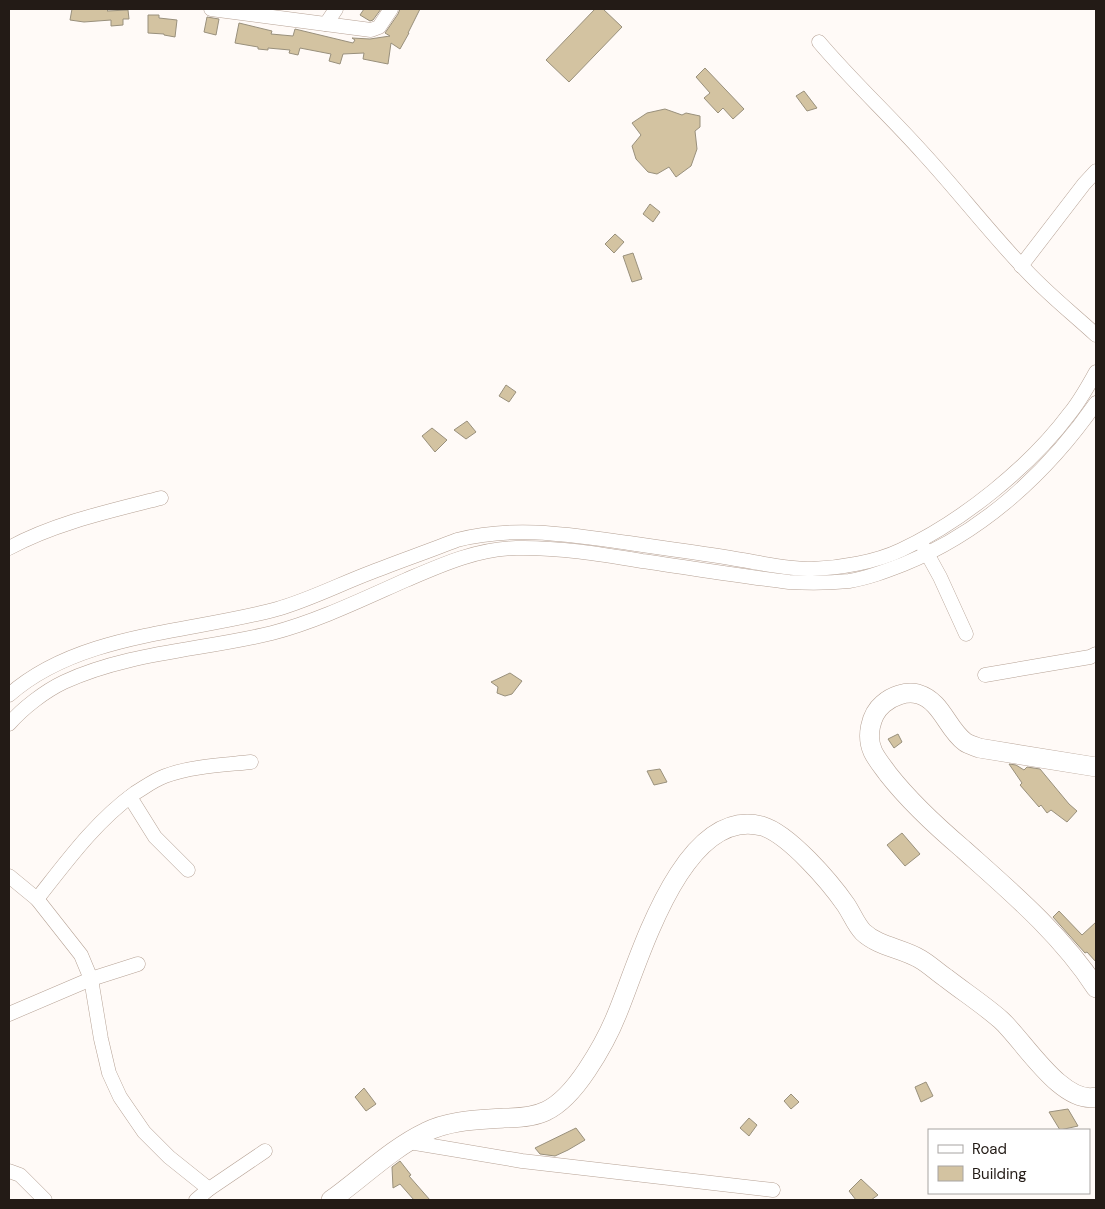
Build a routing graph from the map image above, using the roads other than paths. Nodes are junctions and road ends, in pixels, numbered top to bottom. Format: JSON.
{"nodes":[{"id":1,"x":217,"y":9,"type":"edge"},
{"id":2,"x":336,"y":9,"type":"edge"},
{"id":3,"x":391,"y":9,"type":"edge"},
{"id":4,"x":274,"y":13,"type":"edge"},
{"id":5,"x":326,"y":24,"type":"junction"},
{"id":6,"x":819,"y":42,"type":"dead end"},
{"id":7,"x":1096,"y":171,"type":"edge"},
{"id":8,"x":1021,"y":266,"type":"junction"},
{"id":9,"x":1096,"y":335,"type":"edge"},
{"id":10,"x":1096,"y":372,"type":"edge"},
{"id":11,"x":1096,"y":403,"type":"edge"},
{"id":12,"x":161,"y":498,"type":"dead end"},
{"id":13,"x":571,"y":535,"type":"junction"},
{"id":14,"x":920,"y":540,"type":"junction"},
{"id":15,"x":9,"y":548,"type":"edge"},
{"id":16,"x":570,"y":549,"type":"junction"},
{"id":17,"x":928,"y":554,"type":"junction"},
{"id":18,"x":741,"y":560,"type":"junction"},
{"id":19,"x":372,"y":572,"type":"junction"},
{"id":20,"x":740,"y":576,"type":"junction"},
{"id":21,"x":383,"y":590,"type":"junction"},
{"id":22,"x":966,"y":634,"type":"dead end"},
{"id":23,"x":1096,"y":654,"type":"edge"},
{"id":24,"x":986,"y":675,"type":"dead end"},
{"id":25,"x":9,"y":695,"type":"edge"},
{"id":26,"x":9,"y":724,"type":"edge"},
{"id":27,"x":251,"y":762,"type":"dead end"},
{"id":28,"x":1096,"y":767,"type":"edge"},
{"id":29,"x":130,"y":797,"type":"junction"},
{"id":30,"x":188,"y":870,"type":"dead end"},
{"id":31,"x":9,"y":876,"type":"edge"},
{"id":32,"x":37,"y":899,"type":"junction"},
{"id":33,"x":138,"y":964,"type":"dead end"},
{"id":34,"x":91,"y":979,"type":"junction"},
{"id":35,"x":1096,"y":988,"type":"edge"},
{"id":36,"x":9,"y":1014,"type":"edge"},
{"id":37,"x":1096,"y":1097,"type":"edge"},
{"id":38,"x":409,"y":1142,"type":"junction"},
{"id":39,"x":265,"y":1151,"type":"dead end"},
{"id":40,"x":9,"y":1171,"type":"edge"},
{"id":41,"x":209,"y":1189,"type":"junction"},
{"id":42,"x":773,"y":1190,"type":"dead end"},
{"id":43,"x":44,"y":1200,"type":"edge"},
{"id":44,"x":196,"y":1200,"type":"edge"},
{"id":45,"x":331,"y":1200,"type":"edge"}],
"edges":[{"from":1,"to":4,"type":"street"},
{"from":2,"to":5,"type":"street"},
{"from":3,"to":5,"type":"street"},
{"from":4,"to":5,"type":"street"},
{"from":6,"to":8,"type":"street"},
{"from":7,"to":8,"type":"street"},
{"from":8,"to":9,"type":"street"},
{"from":10,"to":14,"type":"street"},
{"from":11,"to":17,"type":"street"},
{"from":12,"to":15,"type":"street"},
{"from":13,"to":16,"type":"street"},
{"from":13,"to":18,"type":"street"},
{"from":13,"to":19,"type":"street"},
{"from":14,"to":17,"type":"street"},
{"from":14,"to":18,"type":"street"},
{"from":16,"to":20,"type":"street"},
{"from":16,"to":21,"type":"street"},
{"from":17,"to":20,"type":"street"},
{"from":17,"to":22,"type":"street"},
{"from":18,"to":20,"type":"street"},
{"from":19,"to":21,"type":"street"},
{"from":19,"to":25,"type":"street"},
{"from":21,"to":26,"type":"street"},
{"from":23,"to":24,"type":"street"},
{"from":27,"to":29,"type":"street"},
{"from":28,"to":35,"type":"main road"},
{"from":29,"to":30,"type":"street"},
{"from":29,"to":32,"type":"street"},
{"from":31,"to":32,"type":"street"},
{"from":32,"to":34,"type":"street"},
{"from":33,"to":34,"type":"street"},
{"from":34,"to":36,"type":"street"},
{"from":34,"to":41,"type":"street"},
{"from":37,"to":38,"type":"main road"},
{"from":38,"to":42,"type":"street"},
{"from":38,"to":45,"type":"main road"},
{"from":39,"to":41,"type":"street"},
{"from":40,"to":43,"type":"street"},
{"from":41,"to":44,"type":"street"}]}
